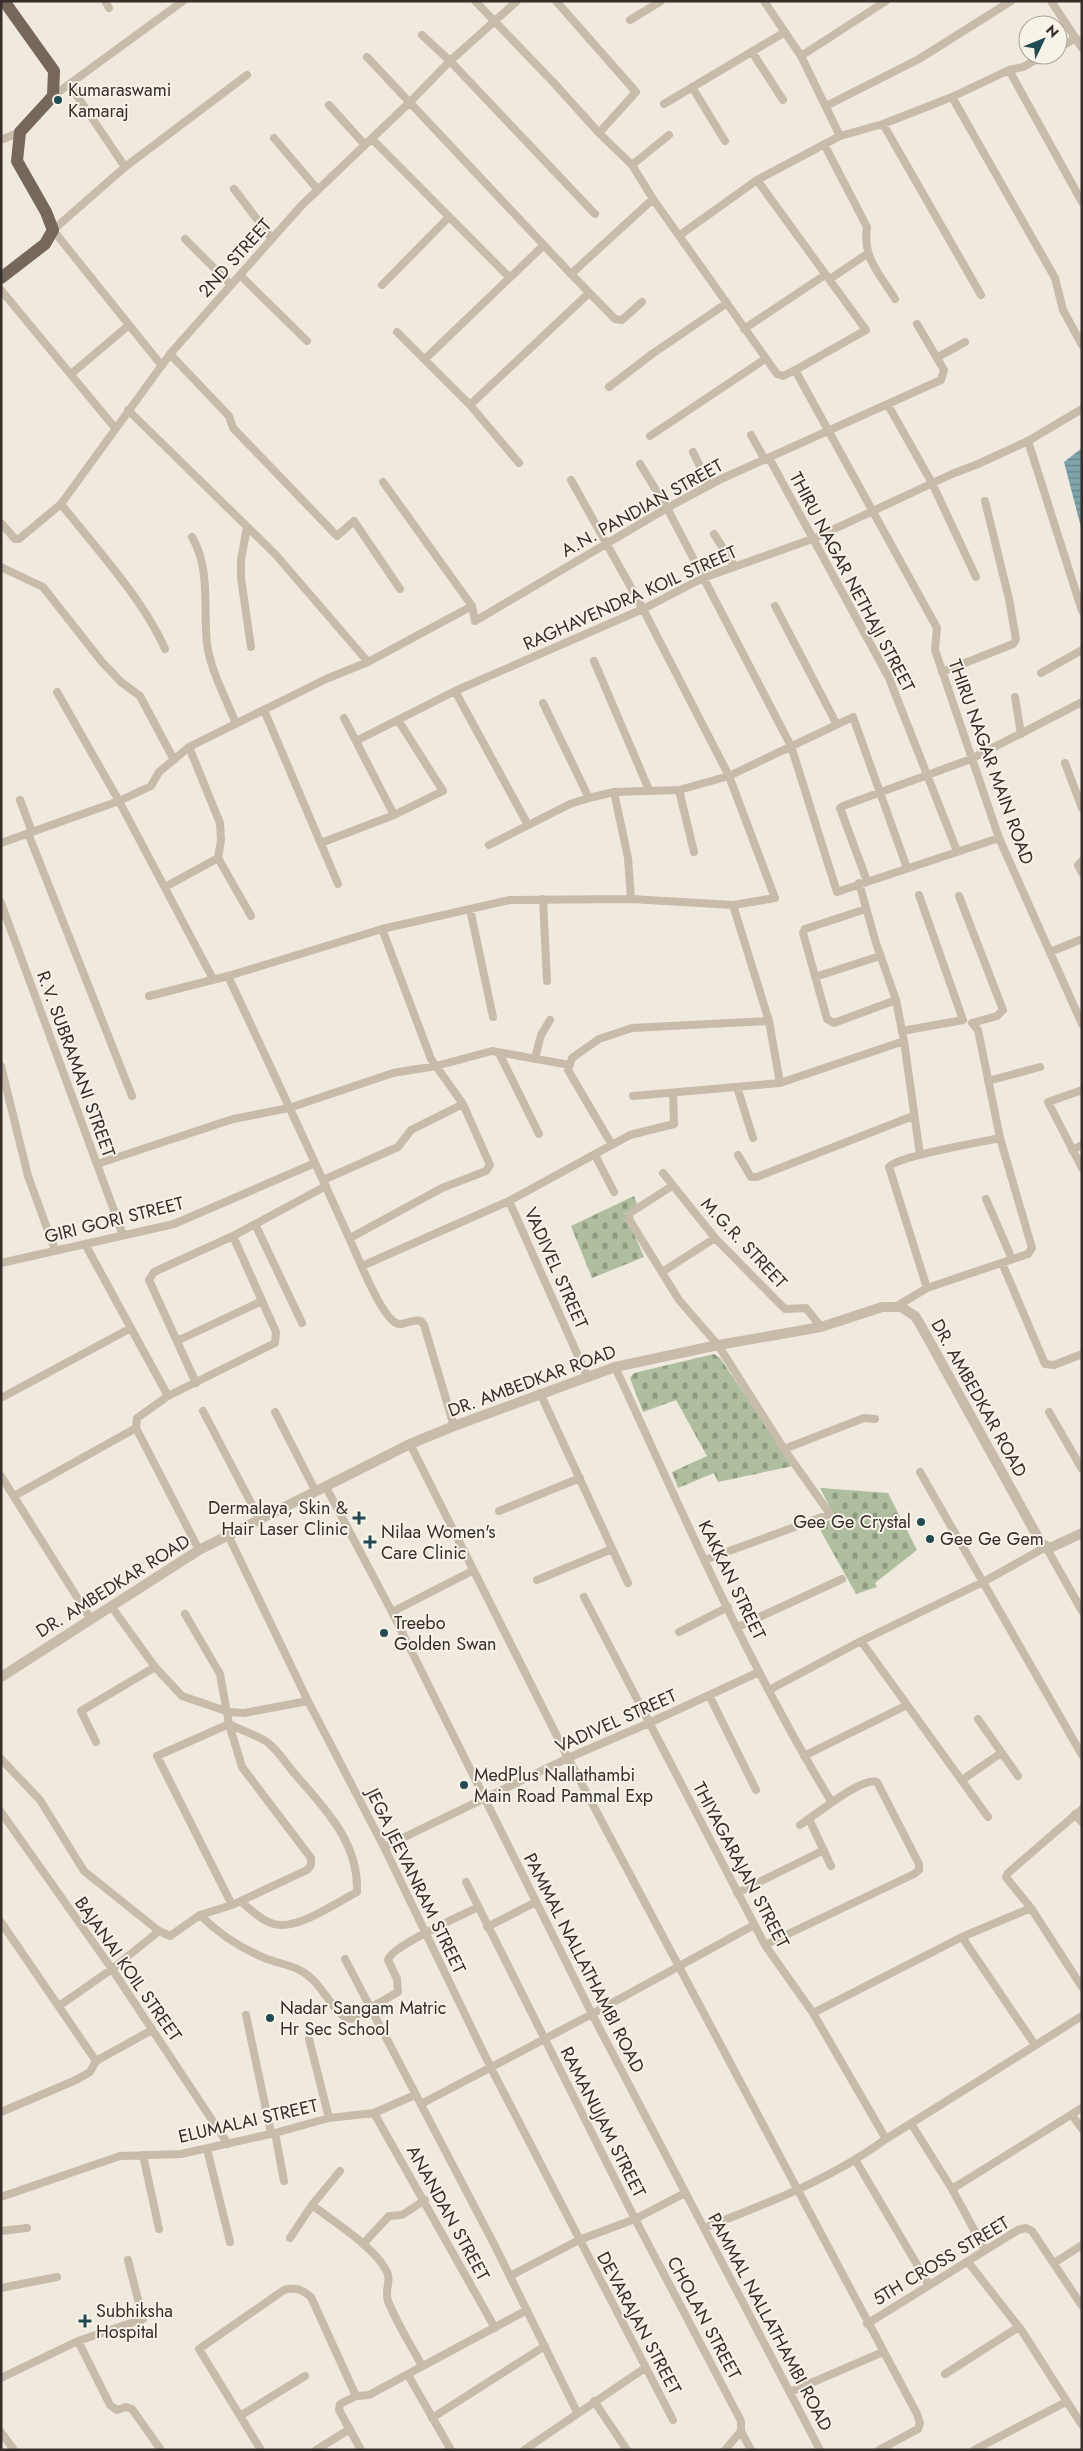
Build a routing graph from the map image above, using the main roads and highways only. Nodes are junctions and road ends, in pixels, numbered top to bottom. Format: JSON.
{"nodes":[{"id":1,"x":4,"y":1,"type":"edge"},
{"id":2,"x":53,"y":230,"type":"junction"},
{"id":3,"x":1,"y":271,"type":"edge"},
{"id":4,"x":1,"y":278,"type":"edge"}],
"edges":[{"from":1,"to":2,"type":"main road"},
{"from":2,"to":3,"type":"main road"},
{"from":2,"to":4,"type":"main road"}]}
